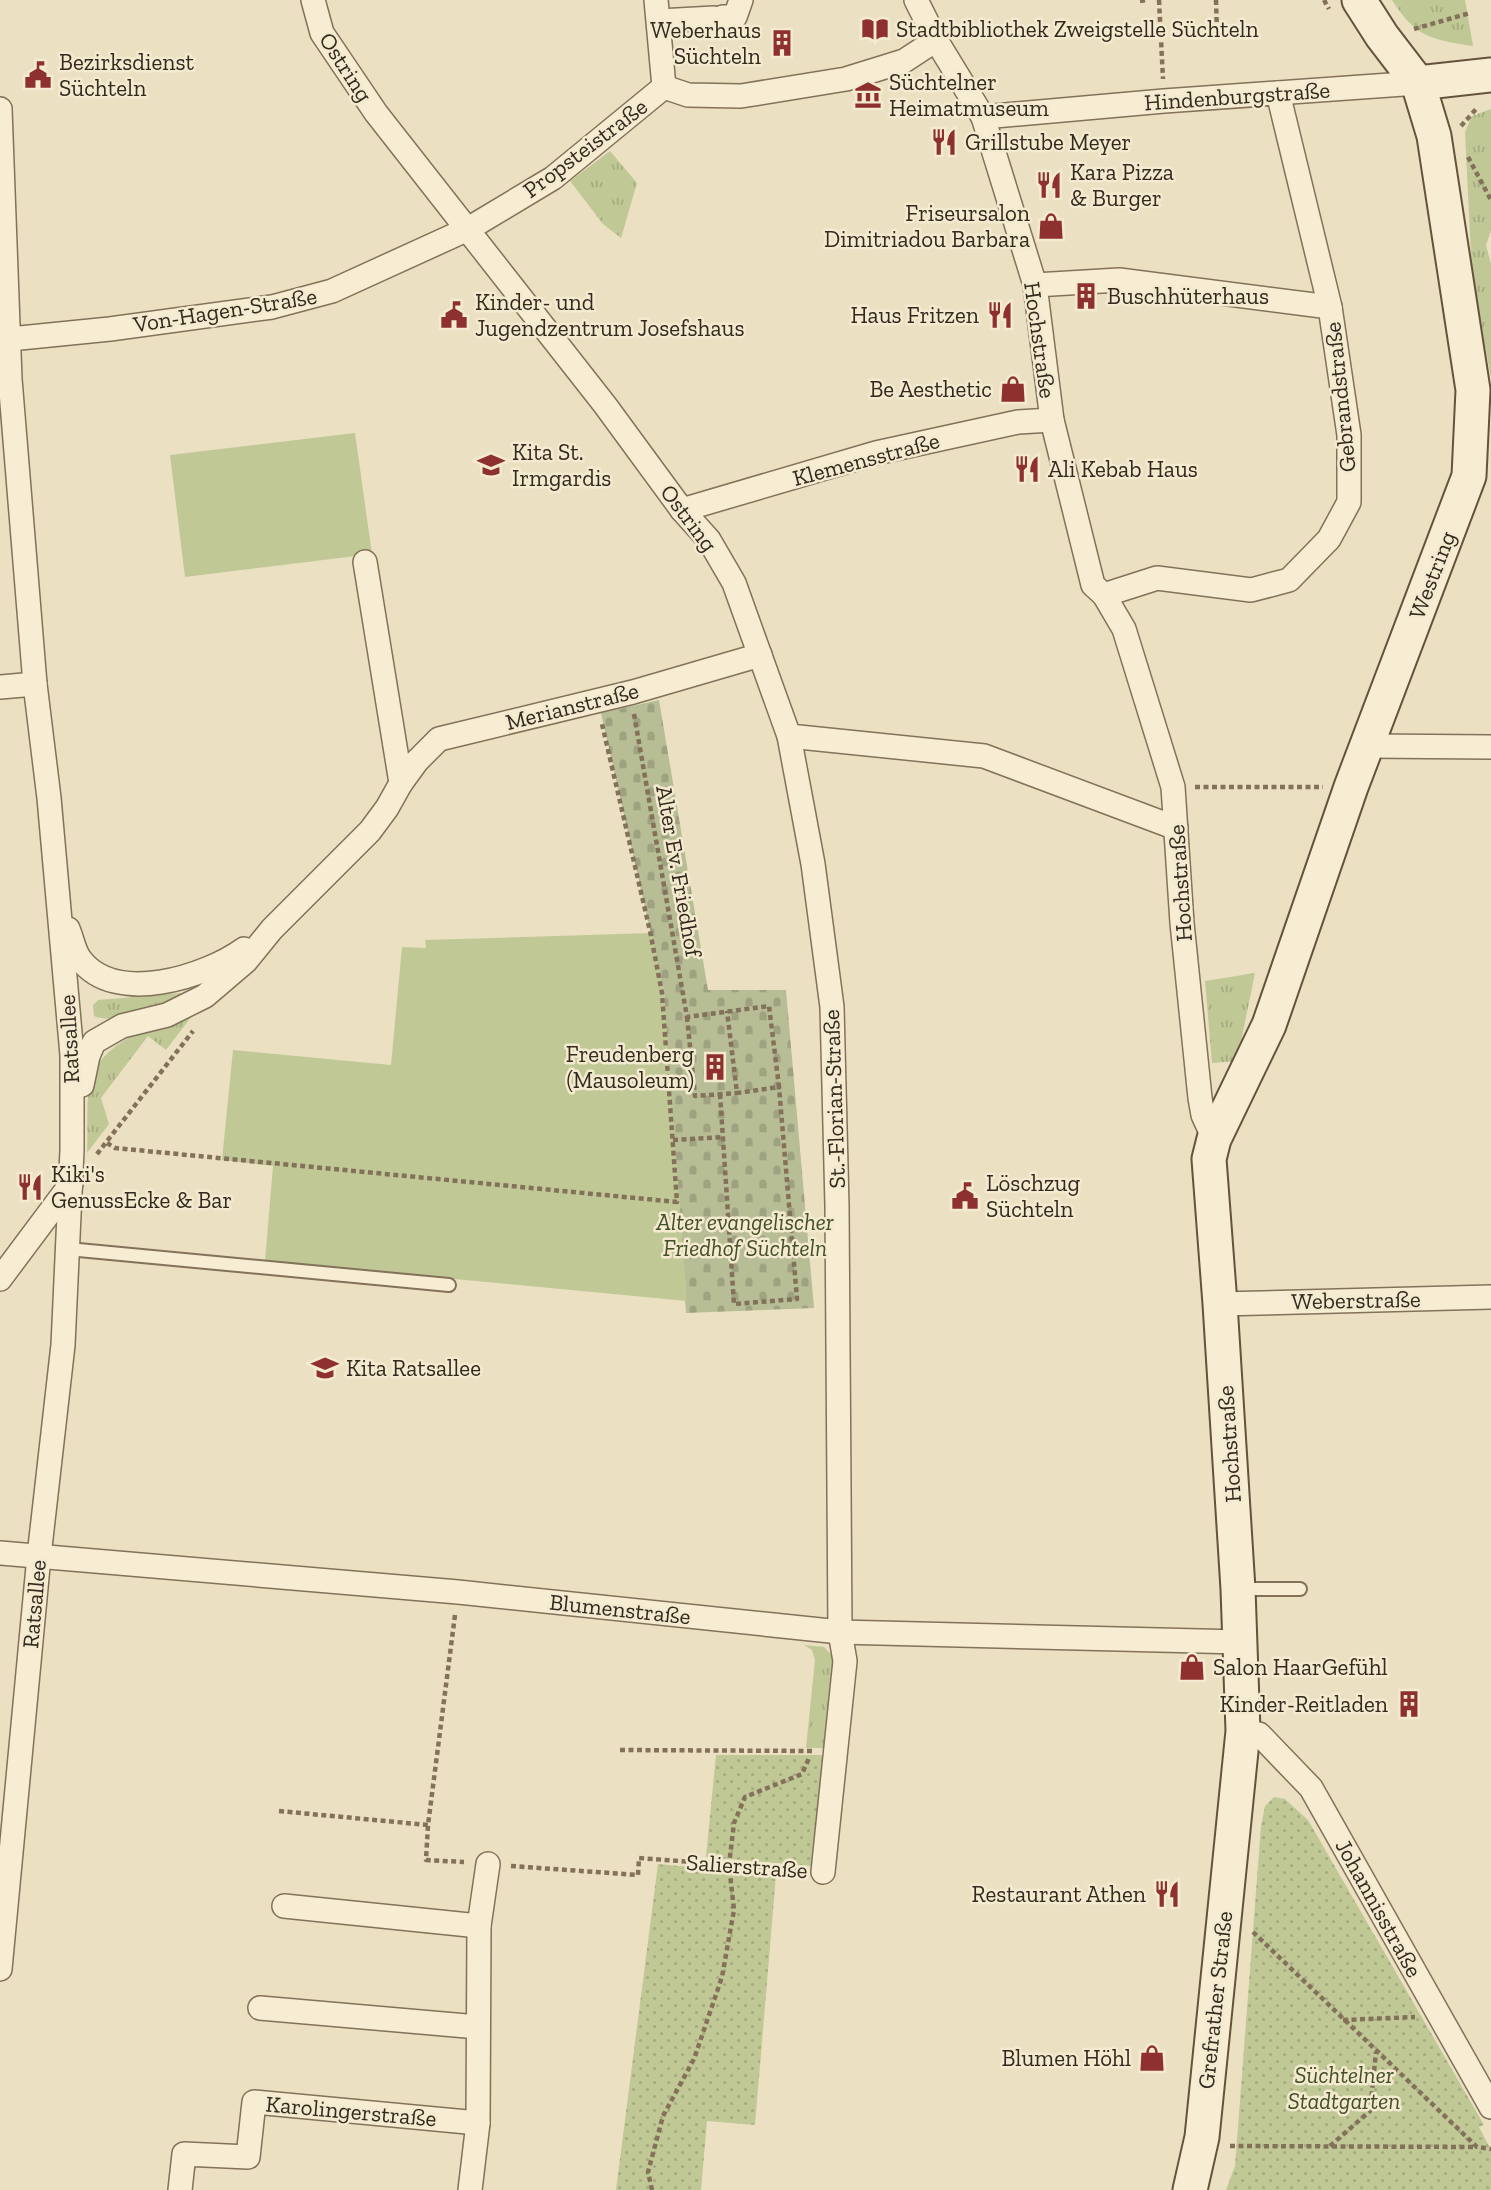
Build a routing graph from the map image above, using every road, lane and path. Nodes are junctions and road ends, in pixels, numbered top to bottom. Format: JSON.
{"nodes":[{"id":1,"x":313,"y":0,"type":"edge"},
{"id":2,"x":741,"y":0,"type":"edge"},
{"id":3,"x":916,"y":0,"type":"edge"},
{"id":4,"x":1147,"y":0,"type":"edge"},
{"id":5,"x":1159,"y":0,"type":"edge"},
{"id":6,"x":1216,"y":0,"type":"edge"},
{"id":7,"x":1359,"y":0,"type":"edge"},
{"id":8,"x":1140,"y":1,"type":"edge"},
{"id":9,"x":657,"y":11,"type":"edge"},
{"id":10,"x":1217,"y":34,"type":"dead end"},
{"id":11,"x":936,"y":40,"type":"junction"},
{"id":12,"x":1491,"y":75,"type":"edge"},
{"id":13,"x":1418,"y":83,"type":"junction"},
{"id":14,"x":664,"y":87,"type":"junction"},
{"id":15,"x":1278,"y":93,"type":"junction"},
{"id":16,"x":1164,"y":101,"type":"junction"},
{"id":17,"x":0,"y":109,"type":"edge"},
{"id":18,"x":983,"y":117,"type":"junction"},
{"id":19,"x":468,"y":229,"type":"junction"},
{"id":20,"x":1035,"y":285,"type":"junction"},
{"id":21,"x":1330,"y":307,"type":"junction"},
{"id":22,"x":10,"y":339,"type":"junction"},
{"id":23,"x":3,"y":377,"type":"edge"},
{"id":24,"x":1052,"y":420,"type":"junction"},
{"id":25,"x":682,"y":510,"type":"junction"},
{"id":26,"x":365,"y":562,"type":"dead end"},
{"id":27,"x":1104,"y":595,"type":"junction"},
{"id":28,"x":760,"y":655,"type":"junction"},
{"id":29,"x":35,"y":684,"type":"junction"},
{"id":30,"x":0,"y":687,"type":"edge"},
{"id":31,"x":633,"y":692,"type":"junction"},
{"id":32,"x":596,"y":700,"type":"junction"},
{"id":33,"x":789,"y":736,"type":"junction"},
{"id":34,"x":1367,"y":746,"type":"junction"},
{"id":35,"x":1491,"y":747,"type":"edge"},
{"id":36,"x":401,"y":783,"type":"junction"},
{"id":37,"x":1174,"y":787,"type":"junction"},
{"id":38,"x":1351,"y":787,"type":"junction"},
{"id":39,"x":1177,"y":828,"type":"junction"},
{"id":40,"x":58,"y":902,"type":"junction"},
{"id":41,"x":272,"y":929,"type":"junction"},
{"id":42,"x":727,"y":1011,"type":"junction"},
{"id":43,"x":687,"y":1017,"type":"junction"},
{"id":44,"x":197,"y":1025,"type":"dead end"},
{"id":45,"x":779,"y":1087,"type":"junction"},
{"id":46,"x":737,"y":1093,"type":"junction"},
{"id":47,"x":720,"y":1094,"type":"junction"},
{"id":48,"x":723,"y":1137,"type":"junction"},
{"id":49,"x":1214,"y":1139,"type":"junction"},
{"id":50,"x":673,"y":1140,"type":"junction"},
{"id":51,"x":107,"y":1143,"type":"junction"},
{"id":52,"x":72,"y":1150,"type":"junction"},
{"id":53,"x":71,"y":1184,"type":"junction"},
{"id":54,"x":68,"y":1249,"type":"junction"},
{"id":55,"x":0,"y":1279,"type":"edge"},
{"id":56,"x":450,"y":1285,"type":"dead end"},
{"id":57,"x":1491,"y":1297,"type":"edge"},
{"id":58,"x":1220,"y":1304,"type":"junction"},
{"id":59,"x":0,"y":1553,"type":"edge"},
{"id":60,"x":39,"y":1556,"type":"junction"},
{"id":61,"x":1238,"y":1589,"type":"junction"},
{"id":62,"x":1300,"y":1589,"type":"dead end"},
{"id":63,"x":458,"y":1592,"type":"junction"},
{"id":64,"x":840,"y":1632,"type":"junction"},
{"id":65,"x":1241,"y":1642,"type":"junction"},
{"id":66,"x":1243,"y":1731,"type":"junction"},
{"id":67,"x":620,"y":1751,"type":"dead end"},
{"id":68,"x":811,"y":1751,"type":"junction"},
{"id":69,"x":836,"y":1754,"type":"junction"},
{"id":70,"x":1235,"y":1809,"type":"joint"},
{"id":71,"x":279,"y":1811,"type":"dead end"},
{"id":72,"x":428,"y":1825,"type":"junction"},
{"id":73,"x":488,"y":1864,"type":"junction"},
{"id":74,"x":729,"y":1865,"type":"junction"},
{"id":75,"x":823,"y":1872,"type":"joint"},
{"id":76,"x":285,"y":1906,"type":"dead end"},
{"id":77,"x":1224,"y":1914,"type":"junction"},
{"id":78,"x":479,"y":1926,"type":"junction"},
{"id":79,"x":0,"y":1969,"type":"edge"},
{"id":80,"x":260,"y":2008,"type":"dead end"},
{"id":81,"x":1440,"y":2016,"type":"junction"},
{"id":82,"x":1342,"y":2020,"type":"junction"},
{"id":83,"x":478,"y":2027,"type":"junction"},
{"id":84,"x":1376,"y":2052,"type":"junction"},
{"id":85,"x":1491,"y":2107,"type":"edge"},
{"id":86,"x":478,"y":2123,"type":"junction"},
{"id":87,"x":1228,"y":2146,"type":"dead end"},
{"id":88,"x":1330,"y":2147,"type":"junction"},
{"id":89,"x":1477,"y":2147,"type":"junction"},
{"id":90,"x":1491,"y":2149,"type":"edge"},
{"id":91,"x":180,"y":2190,"type":"edge"},
{"id":92,"x":470,"y":2190,"type":"edge"},
{"id":93,"x":652,"y":2190,"type":"edge"},
{"id":94,"x":1190,"y":2190,"type":"edge"}],
"edges":[{"from":1,"to":19,"type":"street","name":"Ostring"},
{"from":2,"to":9,"type":"street","name":"Propsteistraße"},
{"from":3,"to":11,"type":"street","name":"Hochstraße"},
{"from":4,"to":8,"type":"path"},
{"from":5,"to":16,"type":"path"},
{"from":6,"to":10,"type":"path"},
{"from":7,"to":13,"type":"main road","name":"Westring"},
{"from":9,"to":14,"type":"street","name":"Propsteistraße"},
{"from":11,"to":14,"type":"street","name":"Propsteistraße"},
{"from":11,"to":18,"type":"street","name":"Hochstraße"},
{"from":12,"to":13,"type":"main road","name":"Hindenburgstraße"},
{"from":13,"to":15,"type":"street","name":"Hindenburgstraße"},
{"from":13,"to":34,"type":"main road","name":"Westring"},
{"from":14,"to":19,"type":"street","name":"Propsteistraße"},
{"from":15,"to":16,"type":"street","name":"Hindenburgstraße"},
{"from":15,"to":21,"type":"street","name":"Gebrandstraße"},
{"from":16,"to":18,"type":"street","name":"Hindenburgstraße"},
{"from":17,"to":22,"type":"street","name":"Ratsallee"},
{"from":18,"to":20,"type":"street","name":"Hochstraße"},
{"from":19,"to":22,"type":"street","name":"Von-Hagen-Straße"},
{"from":19,"to":25,"type":"street","name":"Ostring"},
{"from":20,"to":21,"type":"street"},
{"from":20,"to":24,"type":"street","name":"Hochstraße"},
{"from":21,"to":27,"type":"street","name":"Gebrandstraße"},
{"from":22,"to":23,"type":"street","name":"Ratsallee"},
{"from":23,"to":29,"type":"street","name":"Ratsallee"},
{"from":24,"to":25,"type":"street","name":"Klemensstraße"},
{"from":24,"to":27,"type":"street","name":"Hochstraße"},
{"from":25,"to":28,"type":"street","name":"Ostring"},
{"from":26,"to":36,"type":"street"},
{"from":27,"to":37,"type":"street","name":"Hochstraße"},
{"from":28,"to":31,"type":"street","name":"Merianstraße"},
{"from":28,"to":33,"type":"street","name":"Ostring"},
{"from":29,"to":30,"type":"street"},
{"from":29,"to":40,"type":"street","name":"Ratsallee"},
{"from":31,"to":32,"type":"street","name":"Merianstraße"},
{"from":31,"to":43,"type":"path","name":"Alter Ev. Friedhof"},
{"from":32,"to":36,"type":"street","name":"Merianstraße"},
{"from":32,"to":50,"type":"path"},
{"from":33,"to":39,"type":"street"},
{"from":33,"to":64,"type":"street","name":"St.-Florian-Straße"},
{"from":34,"to":35,"type":"street"},
{"from":34,"to":38,"type":"main road","name":"Westring"},
{"from":36,"to":41,"type":"street","name":"Merianstraße"},
{"from":37,"to":38,"type":"path"},
{"from":37,"to":39,"type":"street","name":"Hochstraße"},
{"from":38,"to":49,"type":"main road","name":"Westring"},
{"from":39,"to":49,"type":"street","name":"Hochstraße"},
{"from":40,"to":41,"type":"street","name":"Merianstraße"},
{"from":40,"to":52,"type":"street","name":"Ratsallee"},
{"from":41,"to":52,"type":"street","name":"Merianstraße"},
{"from":42,"to":43,"type":"path"},
{"from":42,"to":45,"type":"path"},
{"from":42,"to":46,"type":"path"},
{"from":43,"to":47,"type":"path","name":"Alter Ev. Friedhof"},
{"from":44,"to":51,"type":"path"},
{"from":45,"to":46,"type":"path"},
{"from":45,"to":48,"type":"path"},
{"from":46,"to":47,"type":"path"},
{"from":47,"to":48,"type":"path"},
{"from":48,"to":50,"type":"path"},
{"from":49,"to":58,"type":"main road","name":"Hochstraße"},
{"from":50,"to":51,"type":"path"},
{"from":51,"to":53,"type":"path"},
{"from":52,"to":53,"type":"street","name":"Ratsallee"},
{"from":53,"to":54,"type":"street","name":"Ratsallee"},
{"from":53,"to":55,"type":"street"},
{"from":54,"to":56,"type":"lane"},
{"from":54,"to":60,"type":"street","name":"Ratsallee"},
{"from":57,"to":58,"type":"street","name":"Weberstraße"},
{"from":58,"to":61,"type":"main road","name":"Hochstraße"},
{"from":59,"to":60,"type":"street","name":"Blumenstraße"},
{"from":60,"to":63,"type":"street","name":"Blumenstraße"},
{"from":60,"to":79,"type":"street","name":"Ratsallee"},
{"from":61,"to":62,"type":"lane"},
{"from":61,"to":65,"type":"main road","name":"Hochstraße"},
{"from":63,"to":64,"type":"street","name":"Blumenstraße"},
{"from":63,"to":72,"type":"path"},
{"from":64,"to":65,"type":"street","name":"Blumenstraße"},
{"from":64,"to":69,"type":"street","name":"Salierstraße"},
{"from":65,"to":66,"type":"main road","name":"Hochstraße"},
{"from":66,"to":70,"type":"main road","name":"Hochstraße"},
{"from":66,"to":81,"type":"street","name":"Johannisstraße"},
{"from":67,"to":68,"type":"path"},
{"from":68,"to":69,"type":"path"},
{"from":68,"to":74,"type":"path"},
{"from":69,"to":75,"type":"street","name":"Salierstraße"},
{"from":70,"to":77,"type":"main road","name":"Grefrather Straße"},
{"from":71,"to":72,"type":"path"},
{"from":72,"to":73,"type":"path"},
{"from":73,"to":74,"type":"path","name":"Salierstraße"},
{"from":73,"to":78,"type":"street"},
{"from":74,"to":75,"type":"path","name":"Salierstraße"},
{"from":74,"to":93,"type":"path"},
{"from":76,"to":78,"type":"street"},
{"from":77,"to":82,"type":"path"},
{"from":77,"to":94,"type":"main road","name":"Grefrather Straße"},
{"from":78,"to":83,"type":"street"},
{"from":80,"to":83,"type":"street"},
{"from":81,"to":82,"type":"path"},
{"from":81,"to":85,"type":"street","name":"Johannisstraße"},
{"from":82,"to":84,"type":"path"},
{"from":83,"to":86,"type":"street"},
{"from":84,"to":88,"type":"path"},
{"from":84,"to":89,"type":"path"},
{"from":86,"to":91,"type":"street","name":"Karolingerstraße"},
{"from":86,"to":92,"type":"street"},
{"from":87,"to":88,"type":"path"},
{"from":88,"to":89,"type":"path"},
{"from":89,"to":90,"type":"path"}]}
